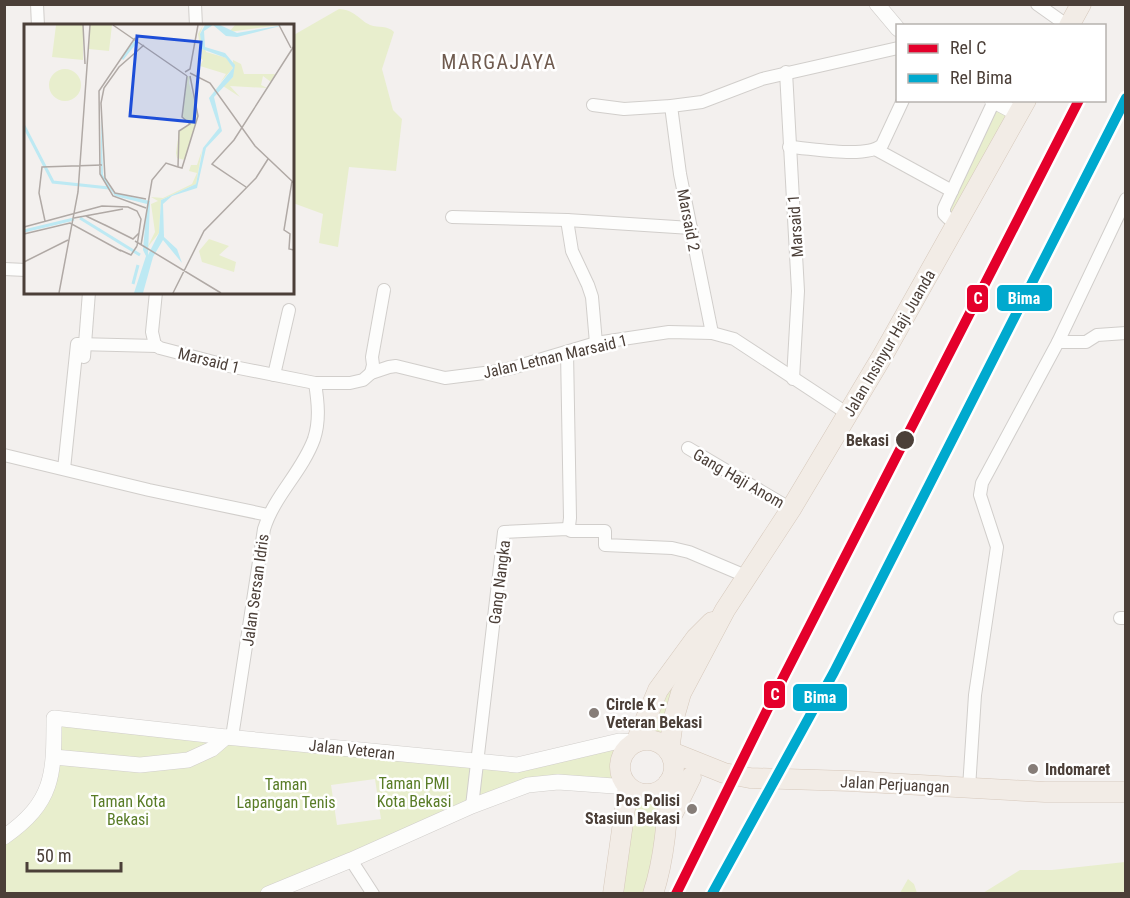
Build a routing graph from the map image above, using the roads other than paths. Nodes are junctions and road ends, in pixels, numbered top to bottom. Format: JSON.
{"nodes":[{"id":1,"x":37,"y":4,"type":"edge"},
{"id":2,"x":195,"y":4,"type":"edge"},
{"id":3,"x":877,"y":4,"type":"edge"},
{"id":4,"x":1037,"y":4,"type":"edge"},
{"id":5,"x":1081,"y":4,"type":"edge"},
{"id":6,"x":38,"y":24,"type":"edge"},
{"id":7,"x":196,"y":24,"type":"edge"},
{"id":8,"x":1066,"y":24,"type":"edge"},
{"id":9,"x":1070,"y":24,"type":"edge"},
{"id":10,"x":896,"y":28,"type":"edge"},
{"id":11,"x":896,"y":48,"type":"edge"},
{"id":12,"x":786,"y":72,"type":"junction"},
{"id":13,"x":902,"y":102,"type":"edge"},
{"id":14,"x":993,"y":102,"type":"edge"},
{"id":15,"x":998,"y":102,"type":"edge"},
{"id":16,"x":593,"y":105,"type":"dead end"},
{"id":17,"x":670,"y":106,"type":"junction"},
{"id":18,"x":1022,"y":107,"type":"edge"},
{"id":19,"x":789,"y":147,"type":"junction"},
{"id":20,"x":877,"y":150,"type":"junction"},
{"id":21,"x":952,"y":191,"type":"junction"},
{"id":22,"x":1125,"y":199,"type":"edge"},
{"id":23,"x":452,"y":218,"type":"dead end"},
{"id":24,"x":567,"y":220,"type":"junction"},
{"id":25,"x":958,"y":223,"type":"junction"},
{"id":26,"x":691,"y":228,"type":"junction"},
{"id":27,"x":4,"y":269,"type":"edge"},
{"id":28,"x":24,"y":270,"type":"edge"},
{"id":29,"x":384,"y":290,"type":"dead end"},
{"id":30,"x":89,"y":294,"type":"edge"},
{"id":31,"x":156,"y":294,"type":"edge"},
{"id":32,"x":289,"y":310,"type":"dead end"},
{"id":33,"x":712,"y":333,"type":"junction"},
{"id":34,"x":1125,"y":333,"type":"edge"},
{"id":35,"x":1058,"y":342,"type":"junction"},
{"id":36,"x":596,"y":343,"type":"junction"},
{"id":37,"x":85,"y":344,"type":"junction"},
{"id":38,"x":157,"y":346,"type":"junction"},
{"id":39,"x":567,"y":352,"type":"junction"},
{"id":40,"x":84,"y":357,"type":"dead end"},
{"id":41,"x":372,"y":373,"type":"junction"},
{"id":42,"x":274,"y":375,"type":"junction"},
{"id":43,"x":793,"y":379,"type":"junction"},
{"id":44,"x":315,"y":383,"type":"junction"},
{"id":45,"x":848,"y":414,"type":"junction"},
{"id":46,"x":688,"y":448,"type":"dead end"},
{"id":47,"x":4,"y":455,"type":"edge"},
{"id":48,"x":64,"y":469,"type":"junction"},
{"id":49,"x":791,"y":508,"type":"junction"},
{"id":50,"x":268,"y":515,"type":"junction"},
{"id":51,"x":567,"y":529,"type":"junction"},
{"id":52,"x":748,"y":577,"type":"junction"},
{"id":53,"x":725,"y":610,"type":"junction"},
{"id":54,"x":229,"y":737,"type":"junction"},
{"id":55,"x":636,"y":741,"type":"junction"},
{"id":56,"x":669,"y":751,"type":"junction"},
{"id":57,"x":54,"y":757,"type":"junction"},
{"id":58,"x":557,"y":757,"type":"junction"},
{"id":59,"x":477,"y":763,"type":"junction"},
{"id":60,"x":724,"y":773,"type":"junction"},
{"id":61,"x":692,"y":777,"type":"junction"},
{"id":62,"x":670,"y":781,"type":"junction"},
{"id":63,"x":558,"y":782,"type":"junction"},
{"id":64,"x":627,"y":787,"type":"junction"},
{"id":65,"x":969,"y":788,"type":"junction"},
{"id":66,"x":1125,"y":792,"type":"edge"},
{"id":67,"x":472,"y":806,"type":"junction"},
{"id":68,"x":667,"y":825,"type":"junction"},
{"id":69,"x":4,"y":837,"type":"edge"},
{"id":70,"x":351,"y":860,"type":"junction"},
{"id":71,"x":268,"y":894,"type":"edge"},
{"id":72,"x":373,"y":894,"type":"edge"},
{"id":73,"x":614,"y":894,"type":"edge"},
{"id":74,"x":653,"y":894,"type":"edge"}],
"edges":[{"from":1,"to":6,"type":"street"},
{"from":2,"to":7,"type":"street"},
{"from":3,"to":10,"type":"street"},
{"from":4,"to":8,"type":"street"},
{"from":5,"to":9,"type":"main road"},
{"from":11,"to":12,"type":"street"},
{"from":12,"to":17,"type":"street"},
{"from":12,"to":19,"type":"street","name":"Marsaid 1"},
{"from":13,"to":20,"type":"street"},
{"from":14,"to":21,"type":"street"},
{"from":15,"to":18,"type":"street"},
{"from":16,"to":17,"type":"street"},
{"from":17,"to":26,"type":"street","name":"Marsaid 2"},
{"from":18,"to":25,"type":"main road","name":"Jalan Insinyur Haji Juanda"},
{"from":19,"to":20,"type":"street"},
{"from":19,"to":43,"type":"street","name":"Marsaid 1"},
{"from":20,"to":21,"type":"street"},
{"from":21,"to":25,"type":"street"},
{"from":22,"to":35,"type":"street"},
{"from":23,"to":24,"type":"street"},
{"from":24,"to":26,"type":"street"},
{"from":24,"to":36,"type":"street"},
{"from":25,"to":45,"type":"main road","name":"Jalan Insinyur Haji Juanda"},
{"from":26,"to":33,"type":"street","name":"Marsaid 2"},
{"from":27,"to":28,"type":"street"},
{"from":29,"to":41,"type":"street"},
{"from":30,"to":37,"type":"street"},
{"from":31,"to":38,"type":"street","name":"Marsaid 1"},
{"from":32,"to":42,"type":"street"},
{"from":33,"to":36,"type":"street","name":"Jalan Letnan Marsaid 1"},
{"from":33,"to":43,"type":"street","name":"Jalan Letnan Marsaid 1"},
{"from":34,"to":35,"type":"street"},
{"from":35,"to":65,"type":"street"},
{"from":36,"to":39,"type":"street","name":"Jalan Letnan Marsaid 1"},
{"from":37,"to":38,"type":"street"},
{"from":37,"to":40,"type":"street"},
{"from":37,"to":48,"type":"street"},
{"from":38,"to":42,"type":"street","name":"Marsaid 1"},
{"from":39,"to":41,"type":"street","name":"Jalan Letnan Marsaid 1"},
{"from":39,"to":51,"type":"street"},
{"from":41,"to":44,"type":"street","name":"Jalan Letnan Marsaid 1"},
{"from":42,"to":44,"type":"street","name":"Marsaid 1"},
{"from":43,"to":45,"type":"street","name":"Jalan Letnan Marsaid 1"},
{"from":44,"to":50,"type":"street","name":"Jalan Sersan Idris"},
{"from":45,"to":49,"type":"main road","name":"Jalan Insinyur Haji Juanda"},
{"from":46,"to":49,"type":"street","name":"Gang Haji Anom"},
{"from":47,"to":48,"type":"street"},
{"from":48,"to":50,"type":"street"},
{"from":49,"to":52,"type":"main road","name":"Jalan Insinyur Haji Juanda"},
{"from":50,"to":54,"type":"street","name":"Jalan Sersan Idris"},
{"from":51,"to":52,"type":"street"},
{"from":51,"to":59,"type":"street","name":"Gang Nangka"},
{"from":52,"to":53,"type":"main road","name":"Jalan Insinyur Haji Juanda"},
{"from":53,"to":55,"type":"main road","name":"Jalan Insinyur Haji Juanda"},
{"from":53,"to":56,"type":"main road","name":"Jalan Insinyur Haji Juanda"},
{"from":54,"to":57,"type":"street"},
{"from":54,"to":57,"type":"street","name":"Jalan Veteran"},
{"from":54,"to":59,"type":"street","name":"Jalan Veteran"},
{"from":55,"to":56,"type":"main road"},
{"from":55,"to":58,"type":"street","name":"Jalan Veteran"},
{"from":55,"to":64,"type":"main road"},
{"from":56,"to":60,"type":"main road","name":"Jalan Perjuangan"},
{"from":56,"to":62,"type":"main road"},
{"from":57,"to":69,"type":"street","name":"Jalan Veteran"},
{"from":58,"to":59,"type":"street","name":"Jalan Veteran"},
{"from":58,"to":63,"type":"street"},
{"from":59,"to":67,"type":"street"},
{"from":60,"to":61,"type":"main road"},
{"from":60,"to":65,"type":"main road","name":"Jalan Perjuangan"},
{"from":61,"to":62,"type":"main road"},
{"from":61,"to":68,"type":"main road"},
{"from":62,"to":64,"type":"main road"},
{"from":62,"to":68,"type":"main road"},
{"from":63,"to":64,"type":"street"},
{"from":63,"to":67,"type":"street"},
{"from":64,"to":73,"type":"main road"},
{"from":65,"to":66,"type":"main road","name":"Jalan Perjuangan"},
{"from":67,"to":70,"type":"street"},
{"from":68,"to":74,"type":"main road"},
{"from":70,"to":71,"type":"street"},
{"from":70,"to":72,"type":"street"}]}
